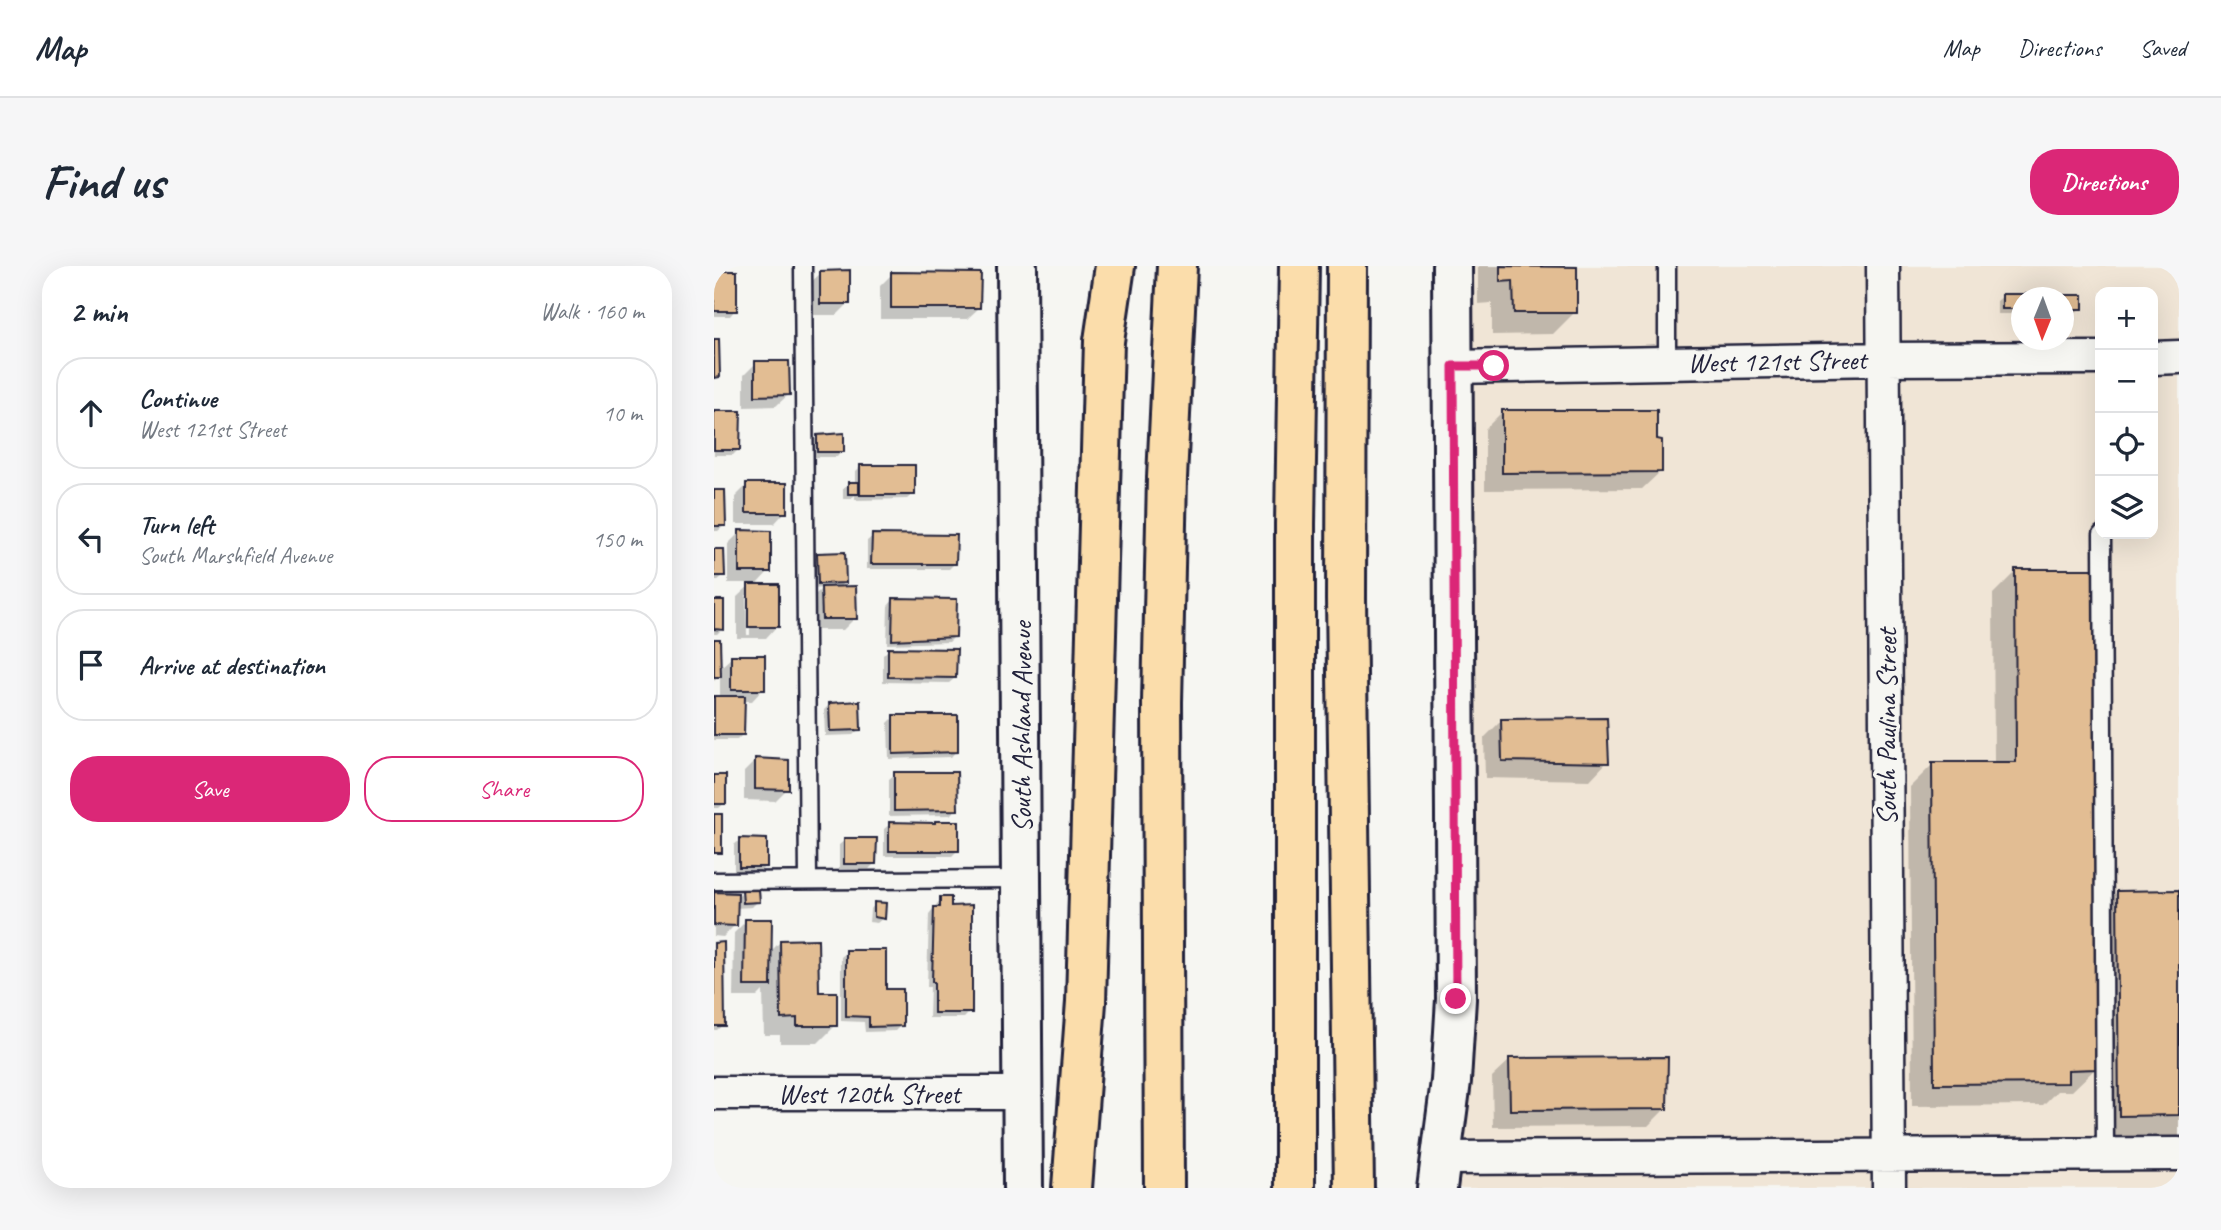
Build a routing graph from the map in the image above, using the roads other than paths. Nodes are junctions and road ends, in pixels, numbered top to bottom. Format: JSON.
{"nodes":[{"id":1,"x":803,"y":266,"type":"edge"},
{"id":2,"x":1017,"y":266,"type":"edge"},
{"id":3,"x":1115,"y":266,"type":"edge"},
{"id":4,"x":1177,"y":266,"type":"edge"},
{"id":5,"x":1299,"y":266,"type":"edge"},
{"id":6,"x":1347,"y":266,"type":"edge"},
{"id":7,"x":1452,"y":266,"type":"edge"},
{"id":8,"x":1667,"y":266,"type":"edge"},
{"id":9,"x":1883,"y":266,"type":"edge"},
{"id":10,"x":2095,"y":358,"type":"edge"},
{"id":11,"x":2158,"y":358,"type":"edge"},
{"id":12,"x":2179,"y":358,"type":"edge"},
{"id":13,"x":1883,"y":359,"type":"junction"},
{"id":14,"x":1667,"y":363,"type":"junction"},
{"id":15,"x":1453,"y":366,"type":"junction"},
{"id":16,"x":2102,"y":539,"type":"edge"},
{"id":17,"x":1022,"y":879,"type":"junction"},
{"id":18,"x":808,"y":880,"type":"junction"},
{"id":19,"x":714,"y":881,"type":"edge"},
{"id":20,"x":714,"y":1093,"type":"edge"},
{"id":21,"x":1023,"y":1093,"type":"junction"},
{"id":22,"x":2179,"y":1154,"type":"edge"},
{"id":23,"x":2105,"y":1155,"type":"junction"},
{"id":24,"x":1439,"y":1173,"type":"edge"},
{"id":25,"x":1889,"y":1173,"type":"edge"},
{"id":26,"x":1023,"y":1188,"type":"edge"},
{"id":27,"x":1072,"y":1188,"type":"edge"},
{"id":28,"x":1164,"y":1188,"type":"edge"},
{"id":29,"x":1295,"y":1188,"type":"edge"},
{"id":30,"x":1354,"y":1188,"type":"edge"}],
"edges":[{"from":1,"to":18,"type":"lane"},
{"from":2,"to":17,"type":"main road","name":"South Ashland Avenue"},
{"from":3,"to":27,"type":"highway"},
{"from":4,"to":28,"type":"highway"},
{"from":5,"to":29,"type":"highway"},
{"from":6,"to":30,"type":"highway"},
{"from":7,"to":15,"type":"main road"},
{"from":8,"to":14,"type":"lane"},
{"from":9,"to":13,"type":"street","name":"South Paulina Street"},
{"from":10,"to":13,"type":"street","name":"West 121st Street"},
{"from":11,"to":12,"type":"street"},
{"from":13,"to":14,"type":"street","name":"West 121st Street"},
{"from":13,"to":25,"type":"street","name":"South Paulina Street"},
{"from":14,"to":15,"type":"street","name":"West 121st Street"},
{"from":15,"to":24,"type":"main road"},
{"from":16,"to":23,"type":"lane"},
{"from":17,"to":18,"type":"lane"},
{"from":17,"to":21,"type":"main road","name":"South Ashland Avenue"},
{"from":18,"to":19,"type":"lane"},
{"from":20,"to":21,"type":"street","name":"West 120th Street"},
{"from":21,"to":26,"type":"main road","name":"South Ashland Avenue"},
{"from":22,"to":23,"type":"street"},
{"from":23,"to":25,"type":"street"},
{"from":24,"to":25,"type":"street"}]}
